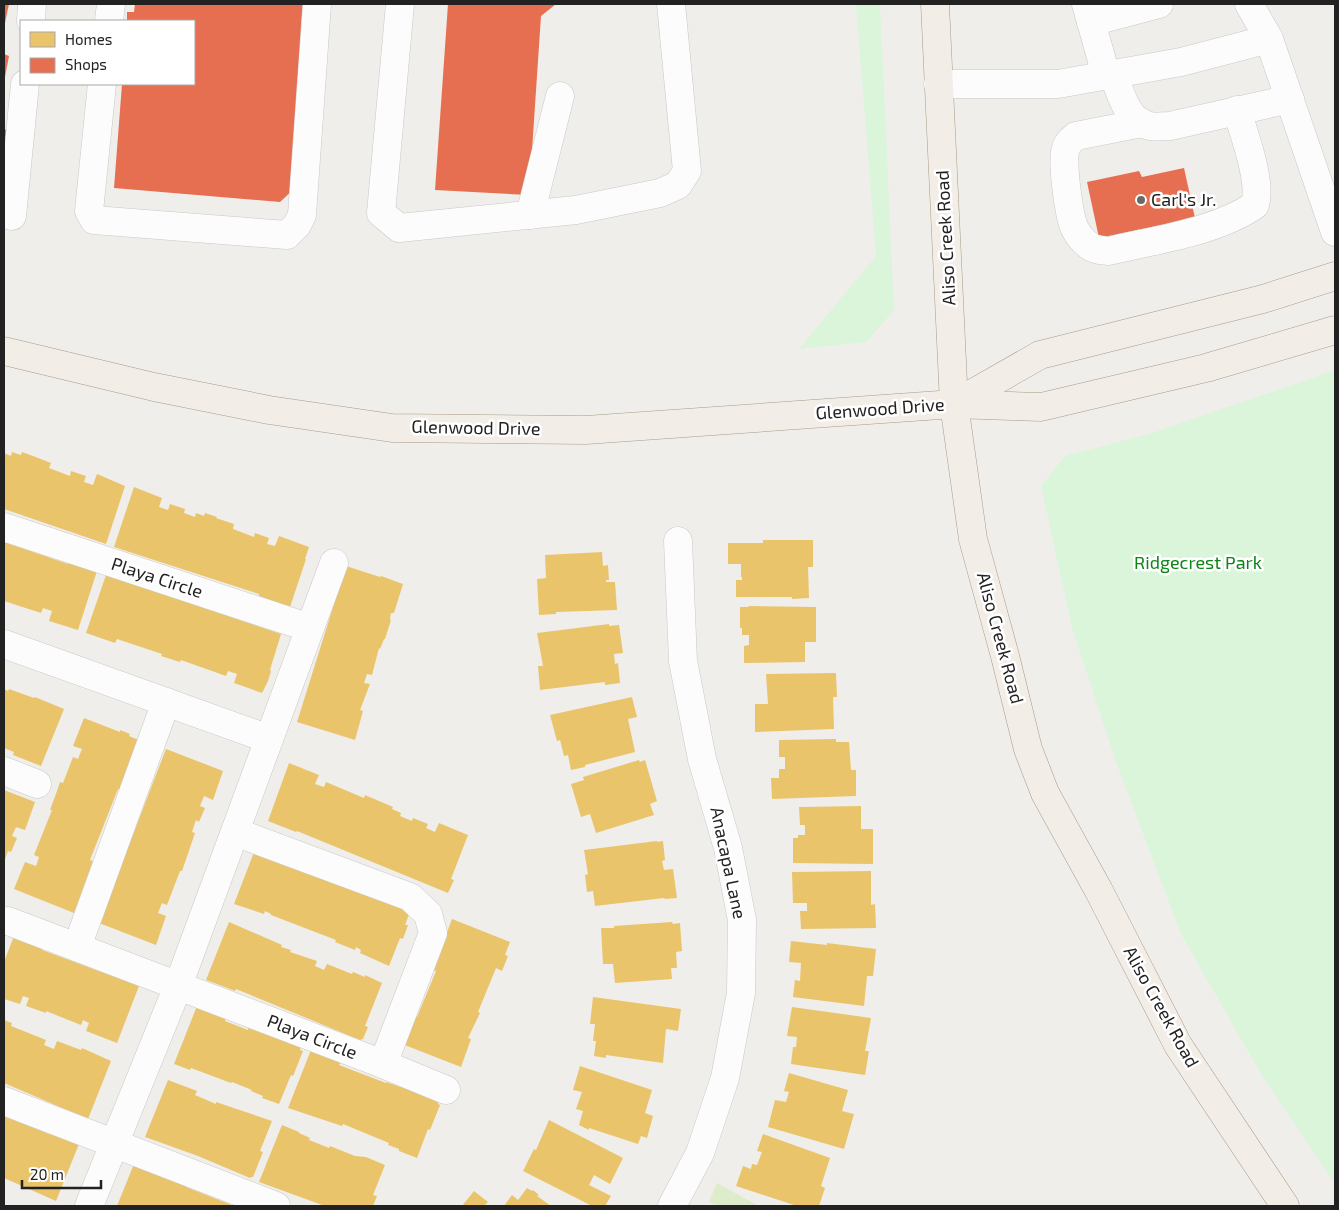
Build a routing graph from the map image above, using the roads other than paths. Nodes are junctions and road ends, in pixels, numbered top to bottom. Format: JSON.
{"nodes":[{"id":1,"x":32,"y":4,"type":"edge"},
{"id":2,"x":111,"y":4,"type":"edge"},
{"id":3,"x":317,"y":4,"type":"edge"},
{"id":4,"x":400,"y":4,"type":"edge"},
{"id":5,"x":671,"y":4,"type":"edge"},
{"id":6,"x":935,"y":4,"type":"edge"},
{"id":7,"x":1159,"y":4,"type":"edge"},
{"id":8,"x":1249,"y":4,"type":"edge"},
{"id":9,"x":1088,"y":13,"type":"edge"},
{"id":10,"x":31,"y":20,"type":"edge"},
{"id":11,"x":109,"y":20,"type":"edge"},
{"id":12,"x":1269,"y":39,"type":"junction"},
{"id":13,"x":1109,"y":74,"type":"junction"},
{"id":14,"x":938,"y":84,"type":"junction"},
{"id":15,"x":25,"y":85,"type":"edge"},
{"id":16,"x":102,"y":85,"type":"edge"},
{"id":17,"x":560,"y":96,"type":"dead end"},
{"id":18,"x":1290,"y":99,"type":"junction"},
{"id":19,"x":1237,"y":110,"type":"junction"},
{"id":20,"x":1142,"y":123,"type":"junction"},
{"id":21,"x":530,"y":215,"type":"junction"},
{"id":22,"x":12,"y":216,"type":"dead end"},
{"id":23,"x":1335,"y":232,"type":"edge"},
{"id":24,"x":1335,"y":276,"type":"edge"},
{"id":25,"x":1335,"y":330,"type":"edge"},
{"id":26,"x":4,"y":351,"type":"edge"},
{"id":27,"x":954,"y":404,"type":"junction"},
{"id":28,"x":4,"y":527,"type":"edge"},
{"id":29,"x":678,"y":541,"type":"dead end"},
{"id":30,"x":334,"y":563,"type":"dead end"},
{"id":31,"x":310,"y":628,"type":"junction"},
{"id":32,"x":4,"y":644,"type":"edge"},
{"id":33,"x":166,"y":702,"type":"junction"},
{"id":34,"x":270,"y":739,"type":"junction"},
{"id":35,"x":4,"y":771,"type":"edge"},
{"id":36,"x":37,"y":784,"type":"dead end"},
{"id":37,"x":235,"y":832,"type":"junction"},
{"id":38,"x":8,"y":921,"type":"dead end"},
{"id":39,"x":77,"y":947,"type":"junction"},
{"id":40,"x":178,"y":986,"type":"junction"},
{"id":41,"x":384,"y":1064,"type":"junction"},
{"id":42,"x":446,"y":1090,"type":"dead end"},
{"id":43,"x":4,"y":1101,"type":"edge"},
{"id":44,"x":114,"y":1143,"type":"junction"},
{"id":45,"x":89,"y":1206,"type":"edge"},
{"id":46,"x":276,"y":1206,"type":"edge"},
{"id":47,"x":672,"y":1206,"type":"edge"},
{"id":48,"x":1285,"y":1206,"type":"edge"}],
"edges":[{"from":1,"to":10,"type":"street"},
{"from":2,"to":11,"type":"street"},
{"from":3,"to":16,"type":"street"},
{"from":4,"to":21,"type":"street"},
{"from":5,"to":21,"type":"street"},
{"from":6,"to":14,"type":"main road","name":"Aliso Creek Road"},
{"from":7,"to":9,"type":"street"},
{"from":8,"to":12,"type":"street"},
{"from":9,"to":13,"type":"street"},
{"from":12,"to":13,"type":"street"},
{"from":12,"to":18,"type":"street"},
{"from":13,"to":14,"type":"street"},
{"from":13,"to":20,"type":"street"},
{"from":14,"to":27,"type":"main road","name":"Aliso Creek Road"},
{"from":15,"to":22,"type":"street"},
{"from":17,"to":21,"type":"street"},
{"from":18,"to":19,"type":"street"},
{"from":18,"to":23,"type":"street"},
{"from":19,"to":20,"type":"street"},
{"from":19,"to":20,"type":"street"},
{"from":24,"to":27,"type":"main road","name":"Glenwood Drive"},
{"from":25,"to":27,"type":"main road","name":"Glenwood Drive"},
{"from":26,"to":27,"type":"main road","name":"Glenwood Drive"},
{"from":27,"to":48,"type":"main road","name":"Aliso Creek Road"},
{"from":28,"to":31,"type":"street","name":"Playa Circle"},
{"from":29,"to":47,"type":"street","name":"Anacapa Lane"},
{"from":30,"to":31,"type":"street"},
{"from":31,"to":34,"type":"street"},
{"from":32,"to":33,"type":"street"},
{"from":33,"to":34,"type":"street"},
{"from":33,"to":39,"type":"street"},
{"from":34,"to":37,"type":"street"},
{"from":35,"to":36,"type":"street"},
{"from":37,"to":40,"type":"street"},
{"from":37,"to":41,"type":"street"},
{"from":38,"to":39,"type":"street","name":"Playa Circle"},
{"from":39,"to":40,"type":"street","name":"Playa Circle"},
{"from":40,"to":41,"type":"street","name":"Playa Circle"},
{"from":40,"to":44,"type":"street"},
{"from":41,"to":42,"type":"street","name":"Playa Circle"},
{"from":43,"to":44,"type":"street"},
{"from":44,"to":45,"type":"street"},
{"from":44,"to":46,"type":"street"}]}
